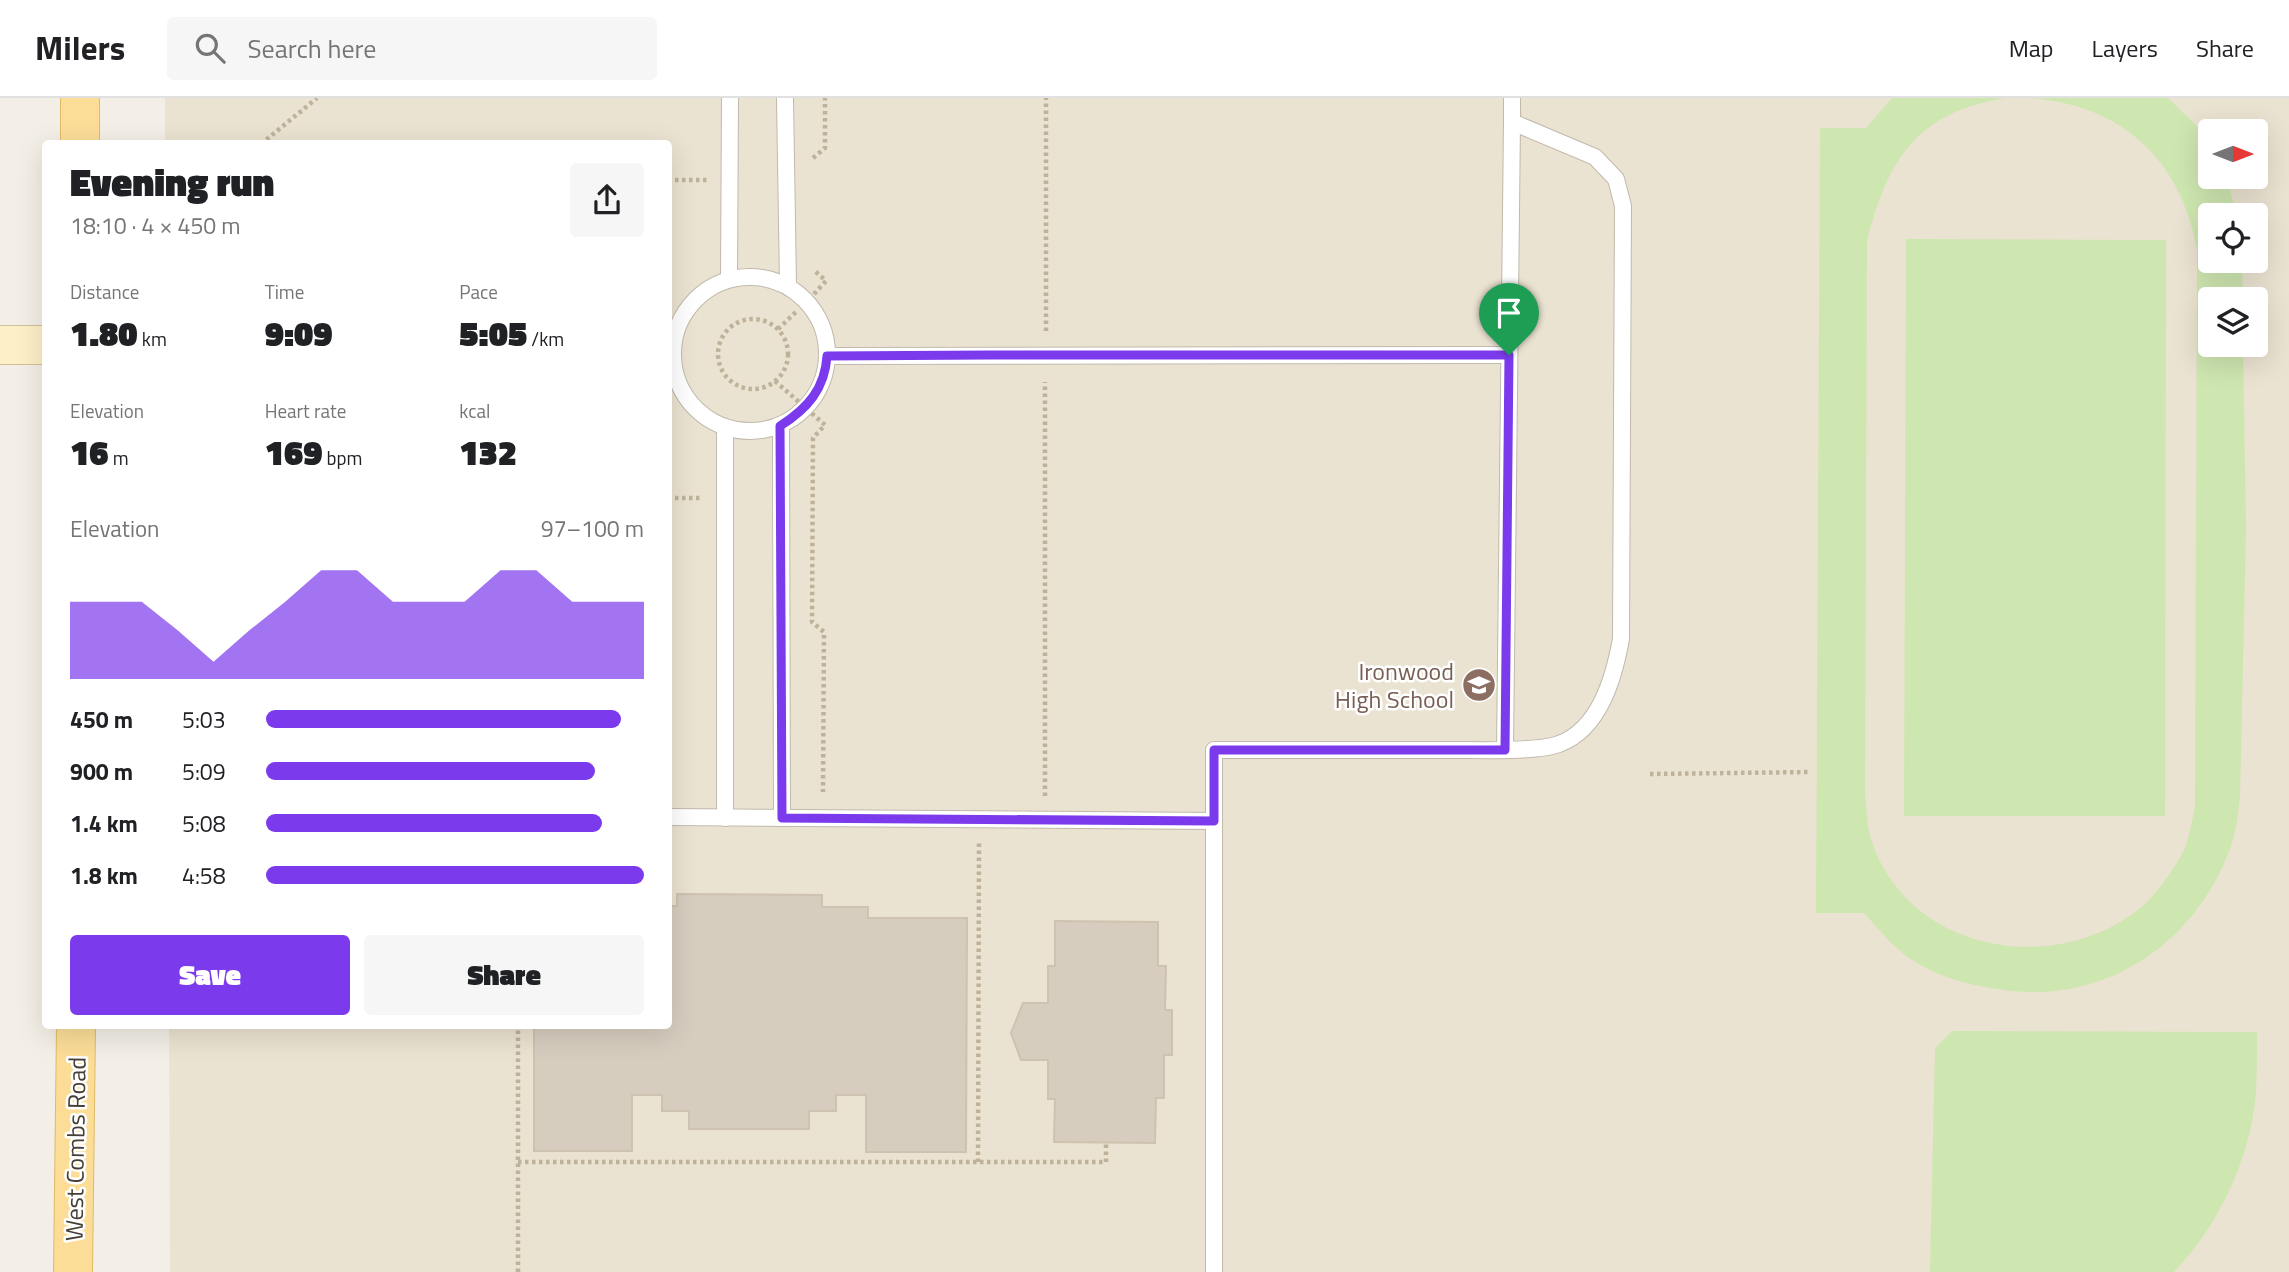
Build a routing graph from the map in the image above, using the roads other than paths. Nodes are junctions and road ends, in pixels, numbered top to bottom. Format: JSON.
{"nodes":[{"id":1,"x":80,"y":98,"type":"edge"},
{"id":2,"x":730,"y":98,"type":"edge"},
{"id":3,"x":785,"y":98,"type":"edge"},
{"id":4,"x":1512,"y":98,"type":"edge"},
{"id":5,"x":1512,"y":122,"type":"junction"},
{"id":6,"x":80,"y":140,"type":"edge"},
{"id":7,"x":729,"y":279,"type":"junction"},
{"id":8,"x":788,"y":285,"type":"junction"},
{"id":9,"x":673,"y":328,"type":"edge"},
{"id":10,"x":0,"y":345,"type":"edge"},
{"id":11,"x":42,"y":345,"type":"edge"},
{"id":12,"x":1509,"y":355,"type":"junction"},
{"id":13,"x":827,"y":356,"type":"junction"},
{"id":14,"x":672,"y":377,"type":"edge"},
{"id":15,"x":780,"y":426,"type":"junction"},
{"id":16,"x":725,"y":427,"type":"junction"},
{"id":17,"x":1505,"y":750,"type":"junction"},
{"id":18,"x":672,"y":817,"type":"edge"},
{"id":19,"x":725,"y":818,"type":"junction"},
{"id":20,"x":782,"y":818,"type":"junction"},
{"id":21,"x":1214,"y":821,"type":"junction"},
{"id":22,"x":76,"y":1029,"type":"edge"},
{"id":23,"x":73,"y":1272,"type":"edge"},
{"id":24,"x":1214,"y":1272,"type":"edge"}],
"edges":[{"from":1,"to":6,"type":"main road"},
{"from":2,"to":7,"type":"lane"},
{"from":3,"to":8,"type":"lane"},
{"from":4,"to":5,"type":"lane"},
{"from":5,"to":12,"type":"lane"},
{"from":5,"to":17,"type":"lane"},
{"from":7,"to":8,"type":"lane"},
{"from":7,"to":9,"type":"lane"},
{"from":8,"to":13,"type":"lane"},
{"from":9,"to":14,"type":"lane"},
{"from":10,"to":11,"type":"street"},
{"from":12,"to":13,"type":"lane"},
{"from":12,"to":17,"type":"lane"},
{"from":13,"to":15,"type":"lane"},
{"from":14,"to":16,"type":"lane"},
{"from":15,"to":16,"type":"lane"},
{"from":15,"to":20,"type":"lane"},
{"from":16,"to":19,"type":"lane"},
{"from":17,"to":21,"type":"lane"},
{"from":18,"to":19,"type":"lane"},
{"from":19,"to":20,"type":"lane"},
{"from":20,"to":21,"type":"lane"},
{"from":21,"to":24,"type":"lane"},
{"from":22,"to":23,"type":"main road","name":"West Combs Road"}]}
